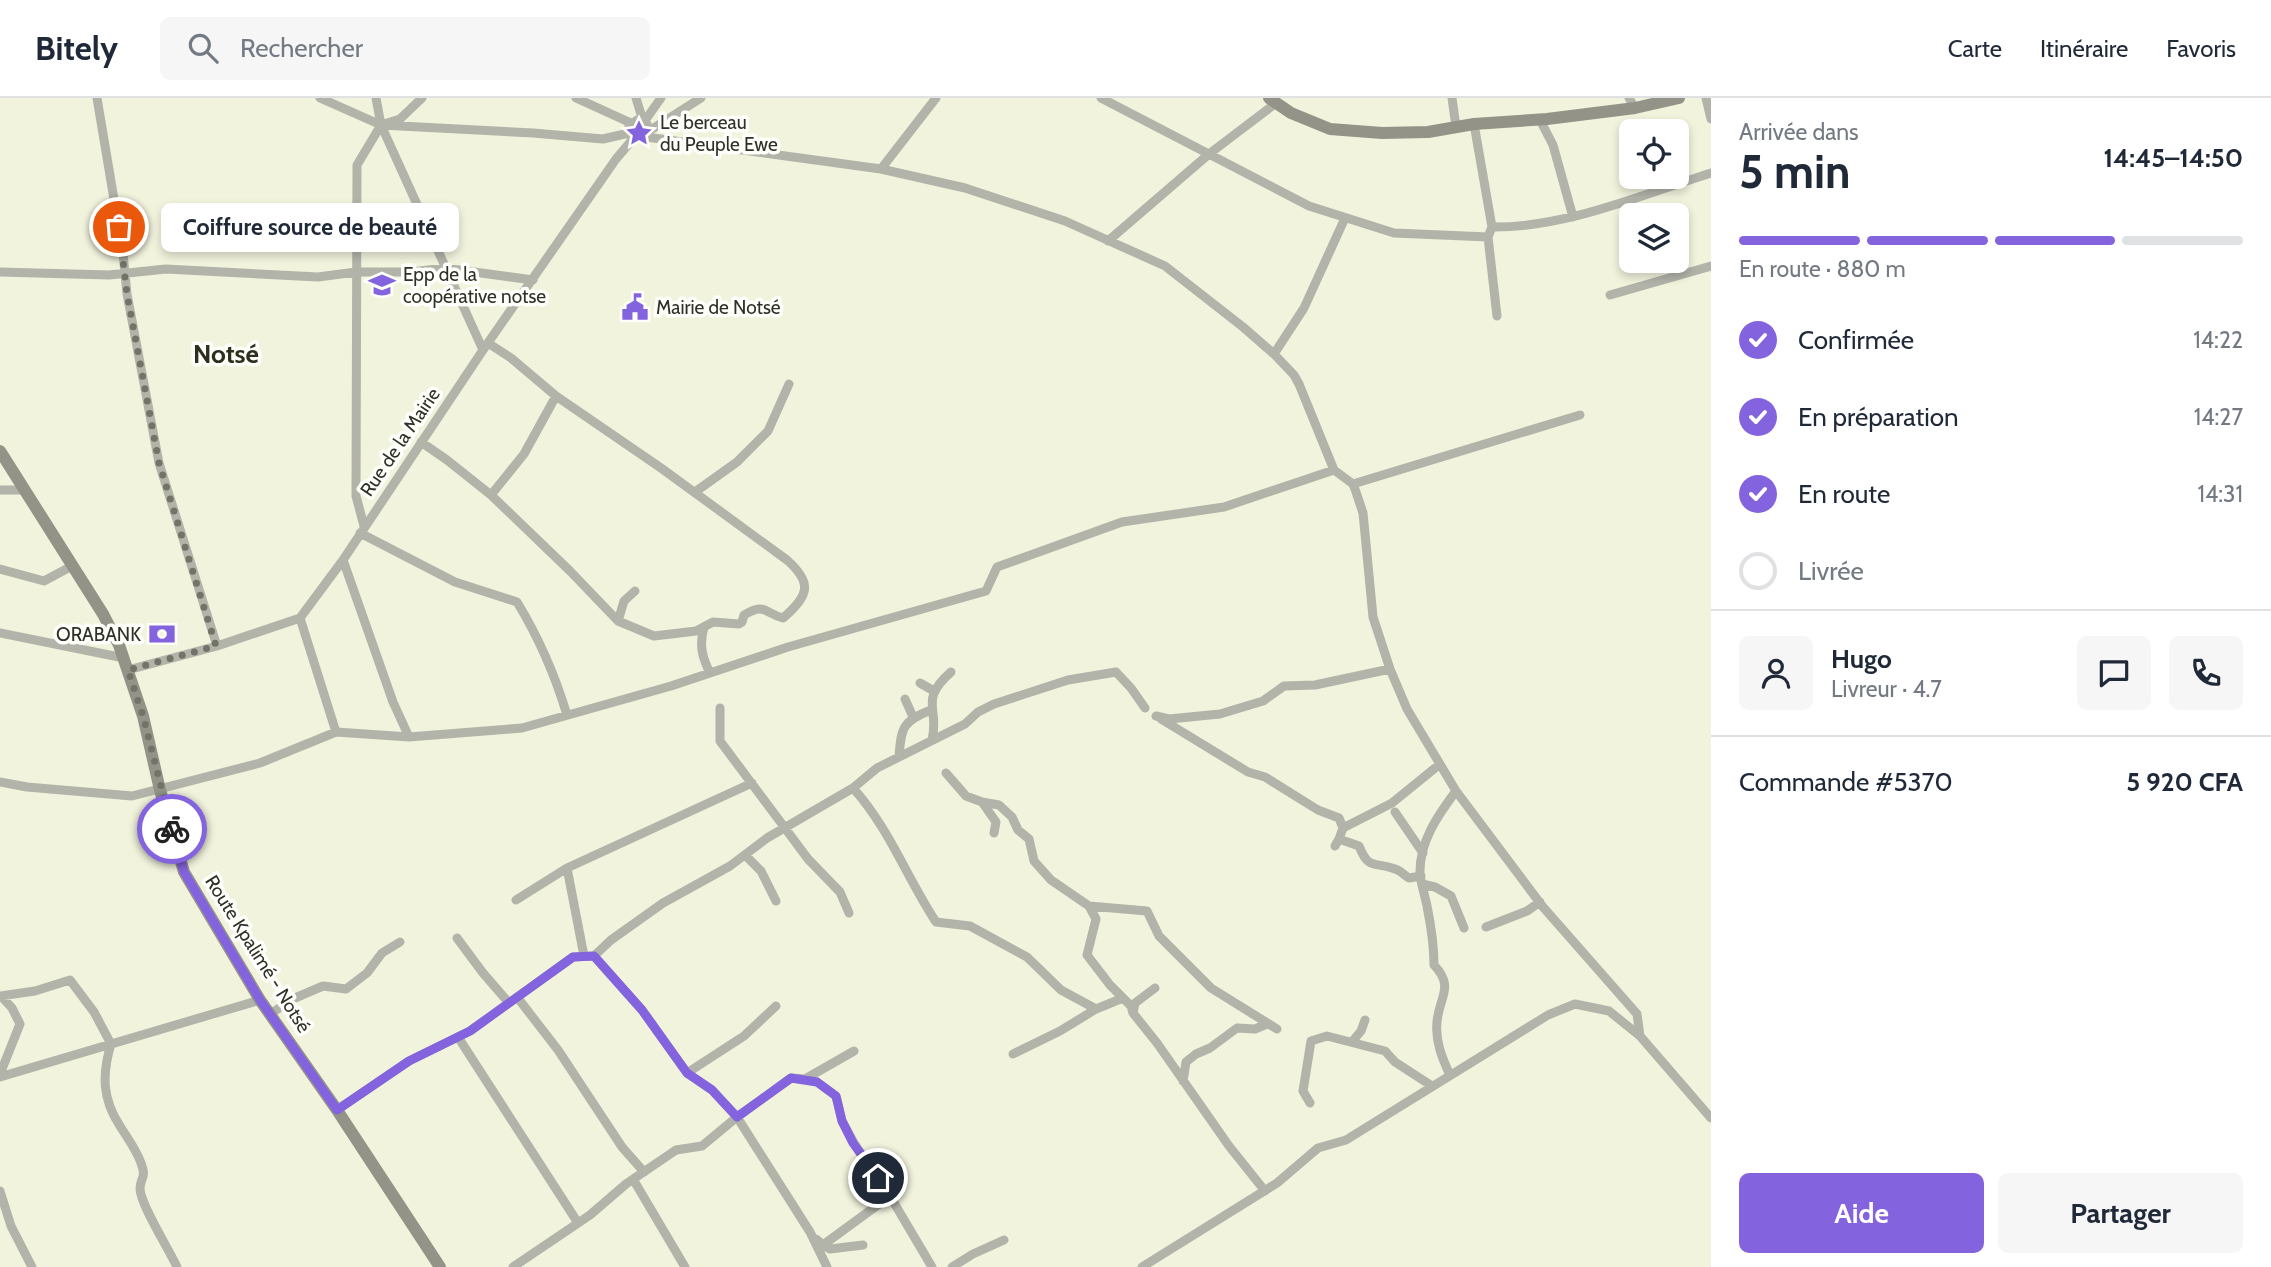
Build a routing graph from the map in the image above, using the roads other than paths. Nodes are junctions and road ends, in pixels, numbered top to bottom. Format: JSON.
{"nodes":[{"id":1,"x":97,"y":98,"type":"edge"},
{"id":2,"x":320,"y":98,"type":"edge"},
{"id":3,"x":376,"y":98,"type":"edge"},
{"id":4,"x":422,"y":98,"type":"edge"},
{"id":5,"x":576,"y":98,"type":"edge"},
{"id":6,"x":636,"y":98,"type":"edge"},
{"id":7,"x":661,"y":98,"type":"edge"},
{"id":8,"x":701,"y":98,"type":"edge"},
{"id":9,"x":936,"y":98,"type":"edge"},
{"id":10,"x":1101,"y":98,"type":"edge"},
{"id":11,"x":1451,"y":98,"type":"edge"},
{"id":12,"x":1679,"y":98,"type":"edge"},
{"id":13,"x":1706,"y":98,"type":"edge"},
{"id":14,"x":1273,"y":100,"type":"edge"},
{"id":15,"x":1632,"y":103,"type":"edge"},
{"id":16,"x":1711,"y":119,"type":"edge"},
{"id":17,"x":1540,"y":120,"type":"junction"},
{"id":18,"x":643,"y":121,"type":"junction"},
{"id":19,"x":1474,"y":124,"type":"junction"},
{"id":20,"x":381,"y":125,"type":"junction"},
{"id":21,"x":1456,"y":127,"type":"junction"},
{"id":22,"x":631,"y":132,"type":"junction"},
{"id":23,"x":648,"y":134,"type":"junction"},
{"id":24,"x":1209,"y":154,"type":"junction"},
{"id":25,"x":881,"y":169,"type":"junction"},
{"id":26,"x":1711,"y":173,"type":"edge"},
{"id":27,"x":1573,"y":217,"type":"junction"},
{"id":28,"x":1345,"y":218,"type":"junction"},
{"id":29,"x":1492,"y":227,"type":"junction"},
{"id":30,"x":1488,"y":237,"type":"junction"},
{"id":31,"x":1108,"y":241,"type":"junction"},
{"id":32,"x":1711,"y":266,"type":"edge"},
{"id":33,"x":444,"y":268,"type":"junction"},
{"id":34,"x":0,"y":272,"type":"edge"},
{"id":35,"x":356,"y":272,"type":"junction"},
{"id":36,"x":125,"y":273,"type":"junction"},
{"id":37,"x":533,"y":280,"type":"junction"},
{"id":38,"x":1610,"y":295,"type":"dead end"},
{"id":39,"x":1497,"y":316,"type":"dead end"},
{"id":40,"x":485,"y":346,"type":"junction"},
{"id":41,"x":1274,"y":355,"type":"junction"},
{"id":42,"x":789,"y":384,"type":"dead end"},
{"id":43,"x":556,"y":396,"type":"junction"},
{"id":44,"x":1580,"y":415,"type":"dead end"},
{"id":45,"x":421,"y":442,"type":"junction"},
{"id":46,"x":0,"y":452,"type":"edge"},
{"id":47,"x":1334,"y":470,"type":"junction"},
{"id":48,"x":1353,"y":484,"type":"junction"},
{"id":49,"x":24,"y":490,"type":"junction"},
{"id":50,"x":1,"y":492,"type":"edge"},
{"id":51,"x":695,"y":492,"type":"junction"},
{"id":52,"x":491,"y":495,"type":"junction"},
{"id":53,"x":362,"y":530,"type":"junction"},
{"id":54,"x":343,"y":559,"type":"junction"},
{"id":55,"x":72,"y":566,"type":"junction"},
{"id":56,"x":0,"y":569,"type":"edge"},
{"id":57,"x":635,"y":591,"type":"dead end"},
{"id":58,"x":300,"y":618,"type":"junction"},
{"id":59,"x":618,"y":621,"type":"junction"},
{"id":60,"x":704,"y":627,"type":"junction"},
{"id":61,"x":0,"y":634,"type":"edge"},
{"id":62,"x":216,"y":646,"type":"junction"},
{"id":63,"x":126,"y":664,"type":"junction"},
{"id":64,"x":1390,"y":668,"type":"junction"},
{"id":65,"x":951,"y":671,"type":"dead end"},
{"id":66,"x":710,"y":673,"type":"junction"},
{"id":67,"x":920,"y":684,"type":"dead end"},
{"id":68,"x":934,"y":691,"type":"junction"},
{"id":69,"x":905,"y":699,"type":"dead end"},
{"id":70,"x":720,"y":708,"type":"dead end"},
{"id":71,"x":1145,"y":708,"type":"dead end"},
{"id":72,"x":931,"y":710,"type":"junction"},
{"id":73,"x":567,"y":715,"type":"junction"},
{"id":74,"x":913,"y":717,"type":"junction"},
{"id":75,"x":336,"y":732,"type":"junction"},
{"id":76,"x":409,"y":737,"type":"junction"},
{"id":77,"x":932,"y":740,"type":"junction"},
{"id":78,"x":899,"y":757,"type":"junction"},
{"id":79,"x":1440,"y":764,"type":"junction"},
{"id":80,"x":946,"y":773,"type":"dead end"},
{"id":81,"x":0,"y":782,"type":"edge"},
{"id":82,"x":752,"y":783,"type":"junction"},
{"id":83,"x":853,"y":788,"type":"junction"},
{"id":84,"x":160,"y":790,"type":"junction"},
{"id":85,"x":1456,"y":791,"type":"junction"},
{"id":86,"x":982,"y":802,"type":"junction"},
{"id":87,"x":1395,"y":812,"type":"dead end"},
{"id":88,"x":785,"y":828,"type":"junction"},
{"id":89,"x":1343,"y":828,"type":"junction"},
{"id":90,"x":994,"y":833,"type":"dead end"},
{"id":91,"x":1423,"y":853,"type":"junction"},
{"id":92,"x":745,"y":855,"type":"junction"},
{"id":93,"x":567,"y":868,"type":"junction"},
{"id":94,"x":1422,"y":880,"type":"junction"},
{"id":95,"x":1440,"y":889,"type":"junction"},
{"id":96,"x":516,"y":900,"type":"dead end"},
{"id":97,"x":776,"y":901,"type":"dead end"},
{"id":98,"x":1427,"y":902,"type":"junction"},
{"id":99,"x":1540,"y":902,"type":"junction"},
{"id":100,"x":1089,"y":906,"type":"junction"},
{"id":101,"x":849,"y":913,"type":"dead end"},
{"id":102,"x":1486,"y":927,"type":"dead end"},
{"id":103,"x":1464,"y":928,"type":"dead end"},
{"id":104,"x":457,"y":938,"type":"dead end"},
{"id":105,"x":400,"y":942,"type":"dead end"},
{"id":106,"x":589,"y":956,"type":"junction"},
{"id":107,"x":1155,"y":988,"type":"dead end"},
{"id":108,"x":1,"y":996,"type":"edge"},
{"id":109,"x":1123,"y":998,"type":"junction"},
{"id":110,"x":260,"y":1000,"type":"junction"},
{"id":111,"x":513,"y":1000,"type":"junction"},
{"id":112,"x":776,"y":1006,"type":"dead end"},
{"id":113,"x":1096,"y":1009,"type":"junction"},
{"id":114,"x":1133,"y":1013,"type":"junction"},
{"id":115,"x":270,"y":1014,"type":"junction"},
{"id":116,"x":1365,"y":1020,"type":"dead end"},
{"id":117,"x":1267,"y":1024,"type":"junction"},
{"id":118,"x":1277,"y":1029,"type":"dead end"},
{"id":119,"x":1640,"y":1036,"type":"junction"},
{"id":120,"x":458,"y":1037,"type":"junction"},
{"id":121,"x":1352,"y":1042,"type":"junction"},
{"id":122,"x":111,"y":1044,"type":"junction"},
{"id":123,"x":854,"y":1051,"type":"dead end"},
{"id":124,"x":1013,"y":1054,"type":"dead end"},
{"id":125,"x":687,"y":1073,"type":"junction"},
{"id":126,"x":0,"y":1075,"type":"edge"},
{"id":127,"x":1450,"y":1075,"type":"junction"},
{"id":128,"x":805,"y":1079,"type":"junction"},
{"id":129,"x":1183,"y":1082,"type":"junction"},
{"id":130,"x":1432,"y":1086,"type":"junction"},
{"id":131,"x":1310,"y":1103,"type":"dead end"},
{"id":132,"x":337,"y":1110,"type":"junction"},
{"id":133,"x":737,"y":1117,"type":"junction"},
{"id":134,"x":1711,"y":1118,"type":"edge"},
{"id":135,"x":644,"y":1172,"type":"junction"},
{"id":136,"x":633,"y":1179,"type":"junction"},
{"id":137,"x":0,"y":1191,"type":"edge"},
{"id":138,"x":1265,"y":1191,"type":"junction"},
{"id":139,"x":890,"y":1196,"type":"junction"},
{"id":140,"x":578,"y":1223,"type":"junction"},
{"id":141,"x":810,"y":1232,"type":"junction"},
{"id":142,"x":1004,"y":1240,"type":"dead end"},
{"id":143,"x":823,"y":1245,"type":"junction"},
{"id":144,"x":863,"y":1245,"type":"dead end"},
{"id":145,"x":32,"y":1267,"type":"edge"},
{"id":146,"x":177,"y":1267,"type":"edge"},
{"id":147,"x":440,"y":1267,"type":"edge"},
{"id":148,"x":513,"y":1267,"type":"edge"},
{"id":149,"x":685,"y":1267,"type":"edge"},
{"id":150,"x":827,"y":1267,"type":"edge"},
{"id":151,"x":932,"y":1267,"type":"edge"},
{"id":152,"x":952,"y":1267,"type":"edge"},
{"id":153,"x":1142,"y":1267,"type":"edge"}],
"edges":[{"from":1,"to":36,"type":"street"},
{"from":2,"to":20,"type":"street"},
{"from":3,"to":20,"type":"street"},
{"from":4,"to":20,"type":"street"},
{"from":5,"to":22,"type":"street"},
{"from":6,"to":18,"type":"street"},
{"from":7,"to":18,"type":"street"},
{"from":8,"to":23,"type":"street"},
{"from":9,"to":25,"type":"street"},
{"from":10,"to":24,"type":"street"},
{"from":11,"to":21,"type":"street"},
{"from":12,"to":15,"type":"main road"},
{"from":13,"to":16,"type":"street"},
{"from":14,"to":21,"type":"main road"},
{"from":14,"to":24,"type":"street"},
{"from":15,"to":17,"type":"main road"},
{"from":17,"to":19,"type":"main road"},
{"from":17,"to":27,"type":"street"},
{"from":18,"to":22,"type":"street"},
{"from":18,"to":23,"type":"street"},
{"from":19,"to":21,"type":"main road"},
{"from":19,"to":29,"type":"street"},
{"from":20,"to":22,"type":"street"},
{"from":20,"to":33,"type":"street"},
{"from":20,"to":35,"type":"street"},
{"from":22,"to":23,"type":"street"},
{"from":22,"to":37,"type":"street","name":"Rue de la Mairie"},
{"from":23,"to":25,"type":"street"},
{"from":24,"to":28,"type":"street"},
{"from":24,"to":31,"type":"street"},
{"from":25,"to":31,"type":"street"},
{"from":26,"to":27,"type":"street"},
{"from":27,"to":29,"type":"street"},
{"from":28,"to":30,"type":"street"},
{"from":28,"to":41,"type":"street"},
{"from":29,"to":30,"type":"street"},
{"from":30,"to":39,"type":"street"},
{"from":31,"to":41,"type":"street"},
{"from":32,"to":38,"type":"street"},
{"from":33,"to":35,"type":"street"},
{"from":33,"to":37,"type":"street"},
{"from":33,"to":40,"type":"street"},
{"from":34,"to":36,"type":"street"},
{"from":35,"to":36,"type":"street"},
{"from":35,"to":53,"type":"street"},
{"from":36,"to":62,"type":"street"},
{"from":37,"to":40,"type":"street","name":"Rue de la Mairie"},
{"from":40,"to":43,"type":"street"},
{"from":40,"to":45,"type":"street","name":"Rue de la Mairie"},
{"from":41,"to":47,"type":"street"},
{"from":42,"to":51,"type":"street"},
{"from":43,"to":51,"type":"street"},
{"from":43,"to":52,"type":"street"},
{"from":44,"to":48,"type":"street"},
{"from":45,"to":52,"type":"street"},
{"from":45,"to":53,"type":"street","name":"Rue de la Mairie"},
{"from":46,"to":49,"type":"main road","name":"Route Kpalimé - Notsé"},
{"from":47,"to":48,"type":"street"},
{"from":47,"to":66,"type":"street"},
{"from":48,"to":64,"type":"street"},
{"from":49,"to":50,"type":"street"},
{"from":49,"to":55,"type":"main road","name":"Route Kpalimé - Notsé"},
{"from":51,"to":60,"type":"street"},
{"from":52,"to":59,"type":"street"},
{"from":53,"to":54,"type":"street","name":"Rue de la Mairie"},
{"from":53,"to":73,"type":"street"},
{"from":54,"to":58,"type":"street","name":"Rue de la Mairie"},
{"from":54,"to":76,"type":"street"},
{"from":55,"to":56,"type":"street"},
{"from":55,"to":63,"type":"main road","name":"Route Kpalimé - Notsé"},
{"from":57,"to":59,"type":"street"},
{"from":58,"to":62,"type":"street"},
{"from":58,"to":75,"type":"street"},
{"from":59,"to":60,"type":"street"},
{"from":60,"to":66,"type":"street"},
{"from":61,"to":63,"type":"street"},
{"from":62,"to":63,"type":"street"},
{"from":63,"to":84,"type":"main road","name":"Route Kpalimé - Notsé"},
{"from":64,"to":79,"type":"street"},
{"from":64,"to":89,"type":"street"},
{"from":65,"to":68,"type":"street"},
{"from":66,"to":73,"type":"street"},
{"from":67,"to":68,"type":"street"},
{"from":68,"to":72,"type":"street"},
{"from":69,"to":74,"type":"street"},
{"from":70,"to":82,"type":"street"},
{"from":71,"to":77,"type":"street"},
{"from":72,"to":74,"type":"street"},
{"from":72,"to":77,"type":"street"},
{"from":73,"to":76,"type":"street"},
{"from":74,"to":78,"type":"street"},
{"from":75,"to":76,"type":"street"},
{"from":75,"to":84,"type":"street"},
{"from":77,"to":78,"type":"street"},
{"from":78,"to":83,"type":"street"},
{"from":79,"to":85,"type":"street"},
{"from":79,"to":89,"type":"street"},
{"from":80,"to":86,"type":"street"},
{"from":81,"to":84,"type":"street"},
{"from":82,"to":88,"type":"street"},
{"from":82,"to":93,"type":"street"},
{"from":83,"to":88,"type":"street"},
{"from":83,"to":113,"type":"street"},
{"from":84,"to":110,"type":"main road","name":"Route Kpalimé - Notsé"},
{"from":85,"to":91,"type":"street"},
{"from":85,"to":99,"type":"street"},
{"from":86,"to":90,"type":"street"},
{"from":86,"to":100,"type":"street"},
{"from":87,"to":91,"type":"street"},
{"from":88,"to":92,"type":"street"},
{"from":88,"to":101,"type":"street"},
{"from":89,"to":94,"type":"street"},
{"from":91,"to":94,"type":"street"},
{"from":92,"to":97,"type":"street"},
{"from":92,"to":106,"type":"street"},
{"from":93,"to":96,"type":"street"},
{"from":93,"to":106,"type":"street"},
{"from":94,"to":95,"type":"street"},
{"from":94,"to":98,"type":"street"},
{"from":95,"to":98,"type":"street"},
{"from":95,"to":103,"type":"street"},
{"from":98,"to":127,"type":"street"},
{"from":99,"to":102,"type":"street"},
{"from":99,"to":119,"type":"street"},
{"from":100,"to":109,"type":"street"},
{"from":100,"to":117,"type":"street"},
{"from":104,"to":111,"type":"street"},
{"from":105,"to":115,"type":"street"},
{"from":106,"to":111,"type":"street"},
{"from":106,"to":125,"type":"street"},
{"from":107,"to":114,"type":"street"},
{"from":108,"to":122,"type":"street"},
{"from":108,"to":126,"type":"street"},
{"from":109,"to":113,"type":"street"},
{"from":109,"to":114,"type":"street"},
{"from":110,"to":115,"type":"main road","name":"Route Kpalimé - Notsé"},
{"from":110,"to":122,"type":"street"},
{"from":111,"to":120,"type":"street"},
{"from":111,"to":135,"type":"street"},
{"from":112,"to":125,"type":"street"},
{"from":113,"to":124,"type":"street"},
{"from":114,"to":129,"type":"street"},
{"from":115,"to":132,"type":"main road","name":"Route Kpalimé - Notsé"},
{"from":116,"to":121,"type":"street"},
{"from":117,"to":118,"type":"street"},
{"from":117,"to":129,"type":"street"},
{"from":119,"to":127,"type":"street"},
{"from":119,"to":134,"type":"street"},
{"from":120,"to":132,"type":"street"},
{"from":120,"to":140,"type":"street"},
{"from":121,"to":130,"type":"street"},
{"from":121,"to":131,"type":"street"},
{"from":122,"to":126,"type":"street"},
{"from":122,"to":146,"type":"street"},
{"from":123,"to":128,"type":"street"},
{"from":125,"to":133,"type":"street"},
{"from":127,"to":130,"type":"street"},
{"from":128,"to":133,"type":"street"},
{"from":128,"to":139,"type":"street"},
{"from":129,"to":138,"type":"street"},
{"from":130,"to":138,"type":"street"},
{"from":132,"to":147,"type":"main road","name":"Route Kpalimé - Notsé"},
{"from":133,"to":135,"type":"street"},
{"from":133,"to":141,"type":"street"},
{"from":135,"to":136,"type":"street"},
{"from":136,"to":140,"type":"street"},
{"from":136,"to":149,"type":"street"},
{"from":137,"to":145,"type":"street"},
{"from":138,"to":153,"type":"street"},
{"from":139,"to":143,"type":"street"},
{"from":139,"to":151,"type":"street"},
{"from":140,"to":148,"type":"street"},
{"from":141,"to":143,"type":"street"},
{"from":141,"to":150,"type":"street"},
{"from":142,"to":152,"type":"street"},
{"from":143,"to":144,"type":"street"}]}
